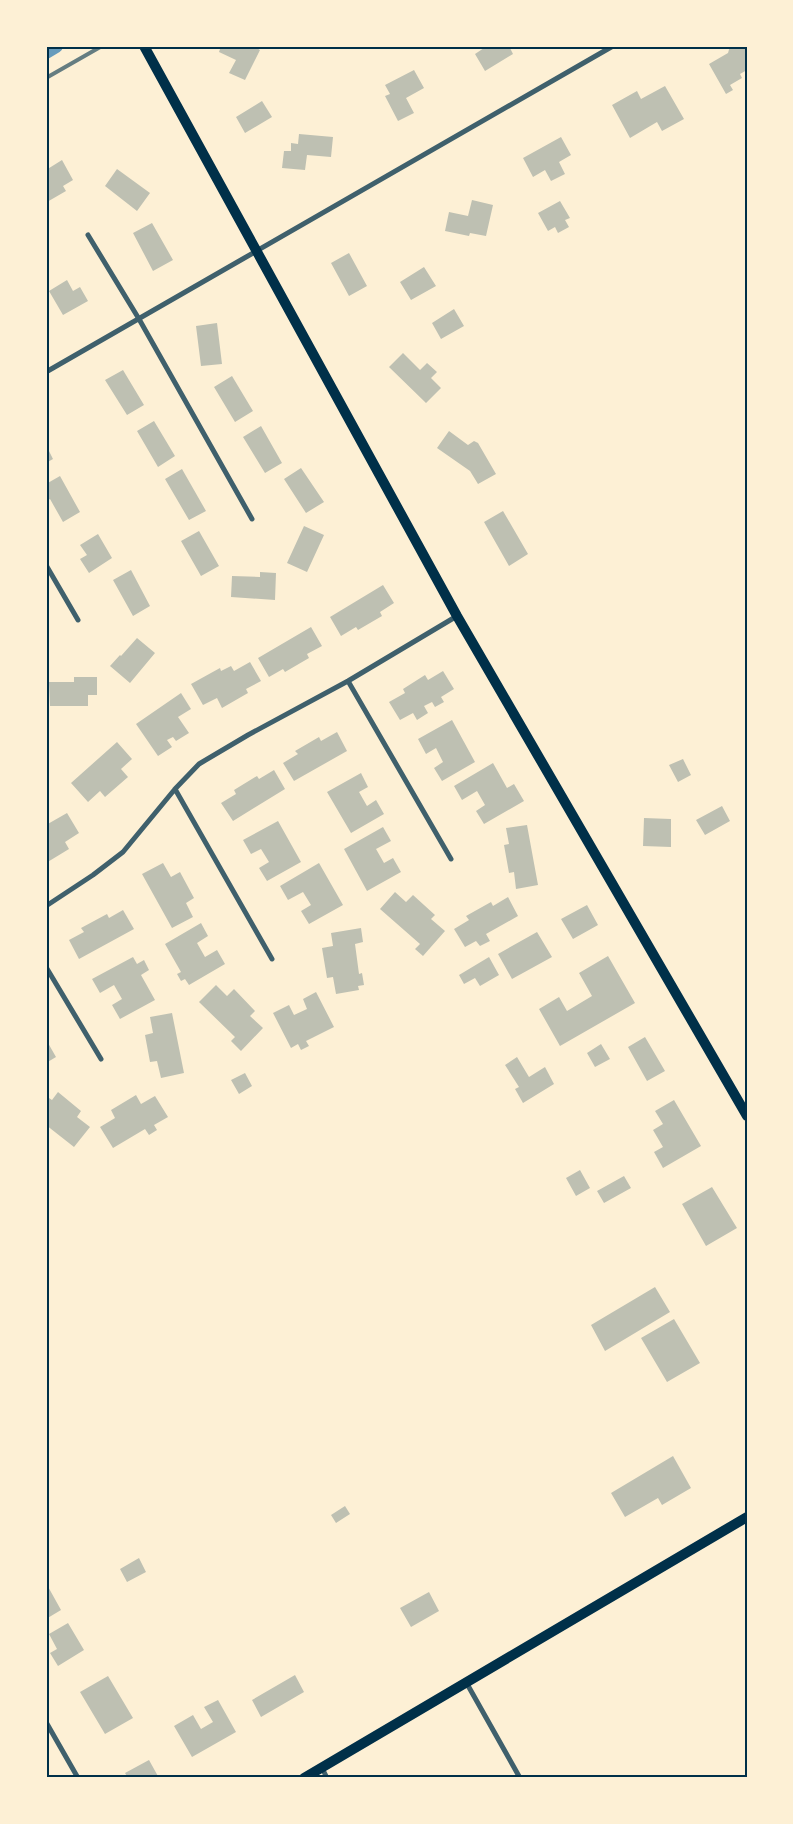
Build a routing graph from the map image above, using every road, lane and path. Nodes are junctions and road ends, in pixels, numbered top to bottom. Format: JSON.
{"nodes":[{"id":1,"x":144,"y":46,"type":"edge"},
{"id":2,"x":613,"y":46,"type":"edge"},
{"id":3,"x":88,"y":235,"type":"dead end"},
{"id":4,"x":258,"y":250,"type":"junction"},
{"id":5,"x":139,"y":319,"type":"junction"},
{"id":6,"x":46,"y":372,"type":"edge"},
{"id":7,"x":252,"y":519,"type":"dead end"},
{"id":8,"x":46,"y":565,"type":"edge"},
{"id":9,"x":457,"y":616,"type":"junction"},
{"id":10,"x":78,"y":620,"type":"dead end"},
{"id":11,"x":348,"y":681,"type":"junction"},
{"id":12,"x":175,"y":789,"type":"junction"},
{"id":13,"x":451,"y":859,"type":"dead end"},
{"id":14,"x":46,"y":906,"type":"edge"},
{"id":15,"x":272,"y":960,"type":"dead end"},
{"id":16,"x":46,"y":967,"type":"edge"},
{"id":17,"x":101,"y":1059,"type":"dead end"},
{"id":18,"x":747,"y":1116,"type":"edge"},
{"id":19,"x":747,"y":1517,"type":"edge"},
{"id":20,"x":466,"y":1682,"type":"junction"},
{"id":21,"x":46,"y":1722,"type":"edge"},
{"id":22,"x":322,"y":1768,"type":"junction"},
{"id":23,"x":78,"y":1778,"type":"edge"},
{"id":24,"x":304,"y":1778,"type":"edge"},
{"id":25,"x":327,"y":1778,"type":"edge"},
{"id":26,"x":520,"y":1778,"type":"edge"}],
"edges":[{"from":1,"to":4,"type":"main road"},
{"from":2,"to":4,"type":"street"},
{"from":3,"to":5,"type":"street"},
{"from":4,"to":5,"type":"street"},
{"from":4,"to":9,"type":"main road"},
{"from":5,"to":6,"type":"street"},
{"from":5,"to":7,"type":"street"},
{"from":8,"to":10,"type":"street"},
{"from":9,"to":11,"type":"street"},
{"from":9,"to":18,"type":"main road"},
{"from":11,"to":12,"type":"street"},
{"from":11,"to":13,"type":"street"},
{"from":12,"to":14,"type":"street"},
{"from":12,"to":15,"type":"street"},
{"from":16,"to":17,"type":"street"},
{"from":19,"to":20,"type":"main road"},
{"from":20,"to":22,"type":"main road"},
{"from":20,"to":26,"type":"street"},
{"from":21,"to":23,"type":"street"},
{"from":22,"to":24,"type":"main road"},
{"from":22,"to":25,"type":"street"}]}
